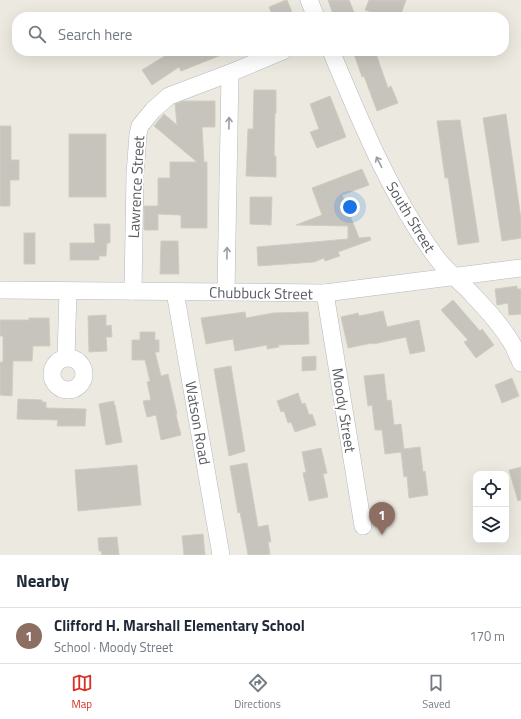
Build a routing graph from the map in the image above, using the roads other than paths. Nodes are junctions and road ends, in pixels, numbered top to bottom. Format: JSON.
{"nodes":[{"id":1,"x":309,"y":0,"type":"edge"},
{"id":2,"x":314,"y":12,"type":"edge"},
{"id":3,"x":271,"y":56,"type":"edge"},
{"id":4,"x":333,"y":56,"type":"edge"},
{"id":5,"x":230,"y":73,"type":"junction"},
{"id":6,"x":521,"y":268,"type":"edge"},
{"id":7,"x":454,"y":276,"type":"junction"},
{"id":8,"x":0,"y":290,"type":"edge"},
{"id":9,"x":68,"y":291,"type":"junction"},
{"id":10,"x":132,"y":291,"type":"junction"},
{"id":11,"x":174,"y":292,"type":"junction"},
{"id":12,"x":226,"y":292,"type":"junction"},
{"id":13,"x":325,"y":293,"type":"junction"},
{"id":14,"x":66,"y":358,"type":"dead end"},
{"id":15,"x":521,"y":363,"type":"edge"},
{"id":16,"x":363,"y":526,"type":"dead end"},
{"id":17,"x":222,"y":555,"type":"edge"}],
"edges":[{"from":1,"to":2,"type":"street"},
{"from":3,"to":5,"type":"street","name":"Lawrence Street"},
{"from":7,"to":4,"type":"street","name":"South Street","one_way":true},
{"from":5,"to":10,"type":"street","name":"Lawrence Street"},
{"from":12,"to":5,"type":"street","one_way":true},
{"from":6,"to":7,"type":"street","name":"Chubbuck Street"},
{"from":7,"to":13,"type":"street","name":"Chubbuck Street"},
{"from":7,"to":15,"type":"street","name":"South Street"},
{"from":8,"to":9,"type":"street","name":"Chubbuck Street"},
{"from":9,"to":10,"type":"street","name":"Chubbuck Street"},
{"from":9,"to":14,"type":"street"},
{"from":10,"to":11,"type":"street","name":"Chubbuck Street"},
{"from":11,"to":12,"type":"street","name":"Chubbuck Street"},
{"from":11,"to":17,"type":"street","name":"Watson Road"},
{"from":12,"to":13,"type":"street","name":"Chubbuck Street"},
{"from":13,"to":16,"type":"street","name":"Moody Street"}]}
